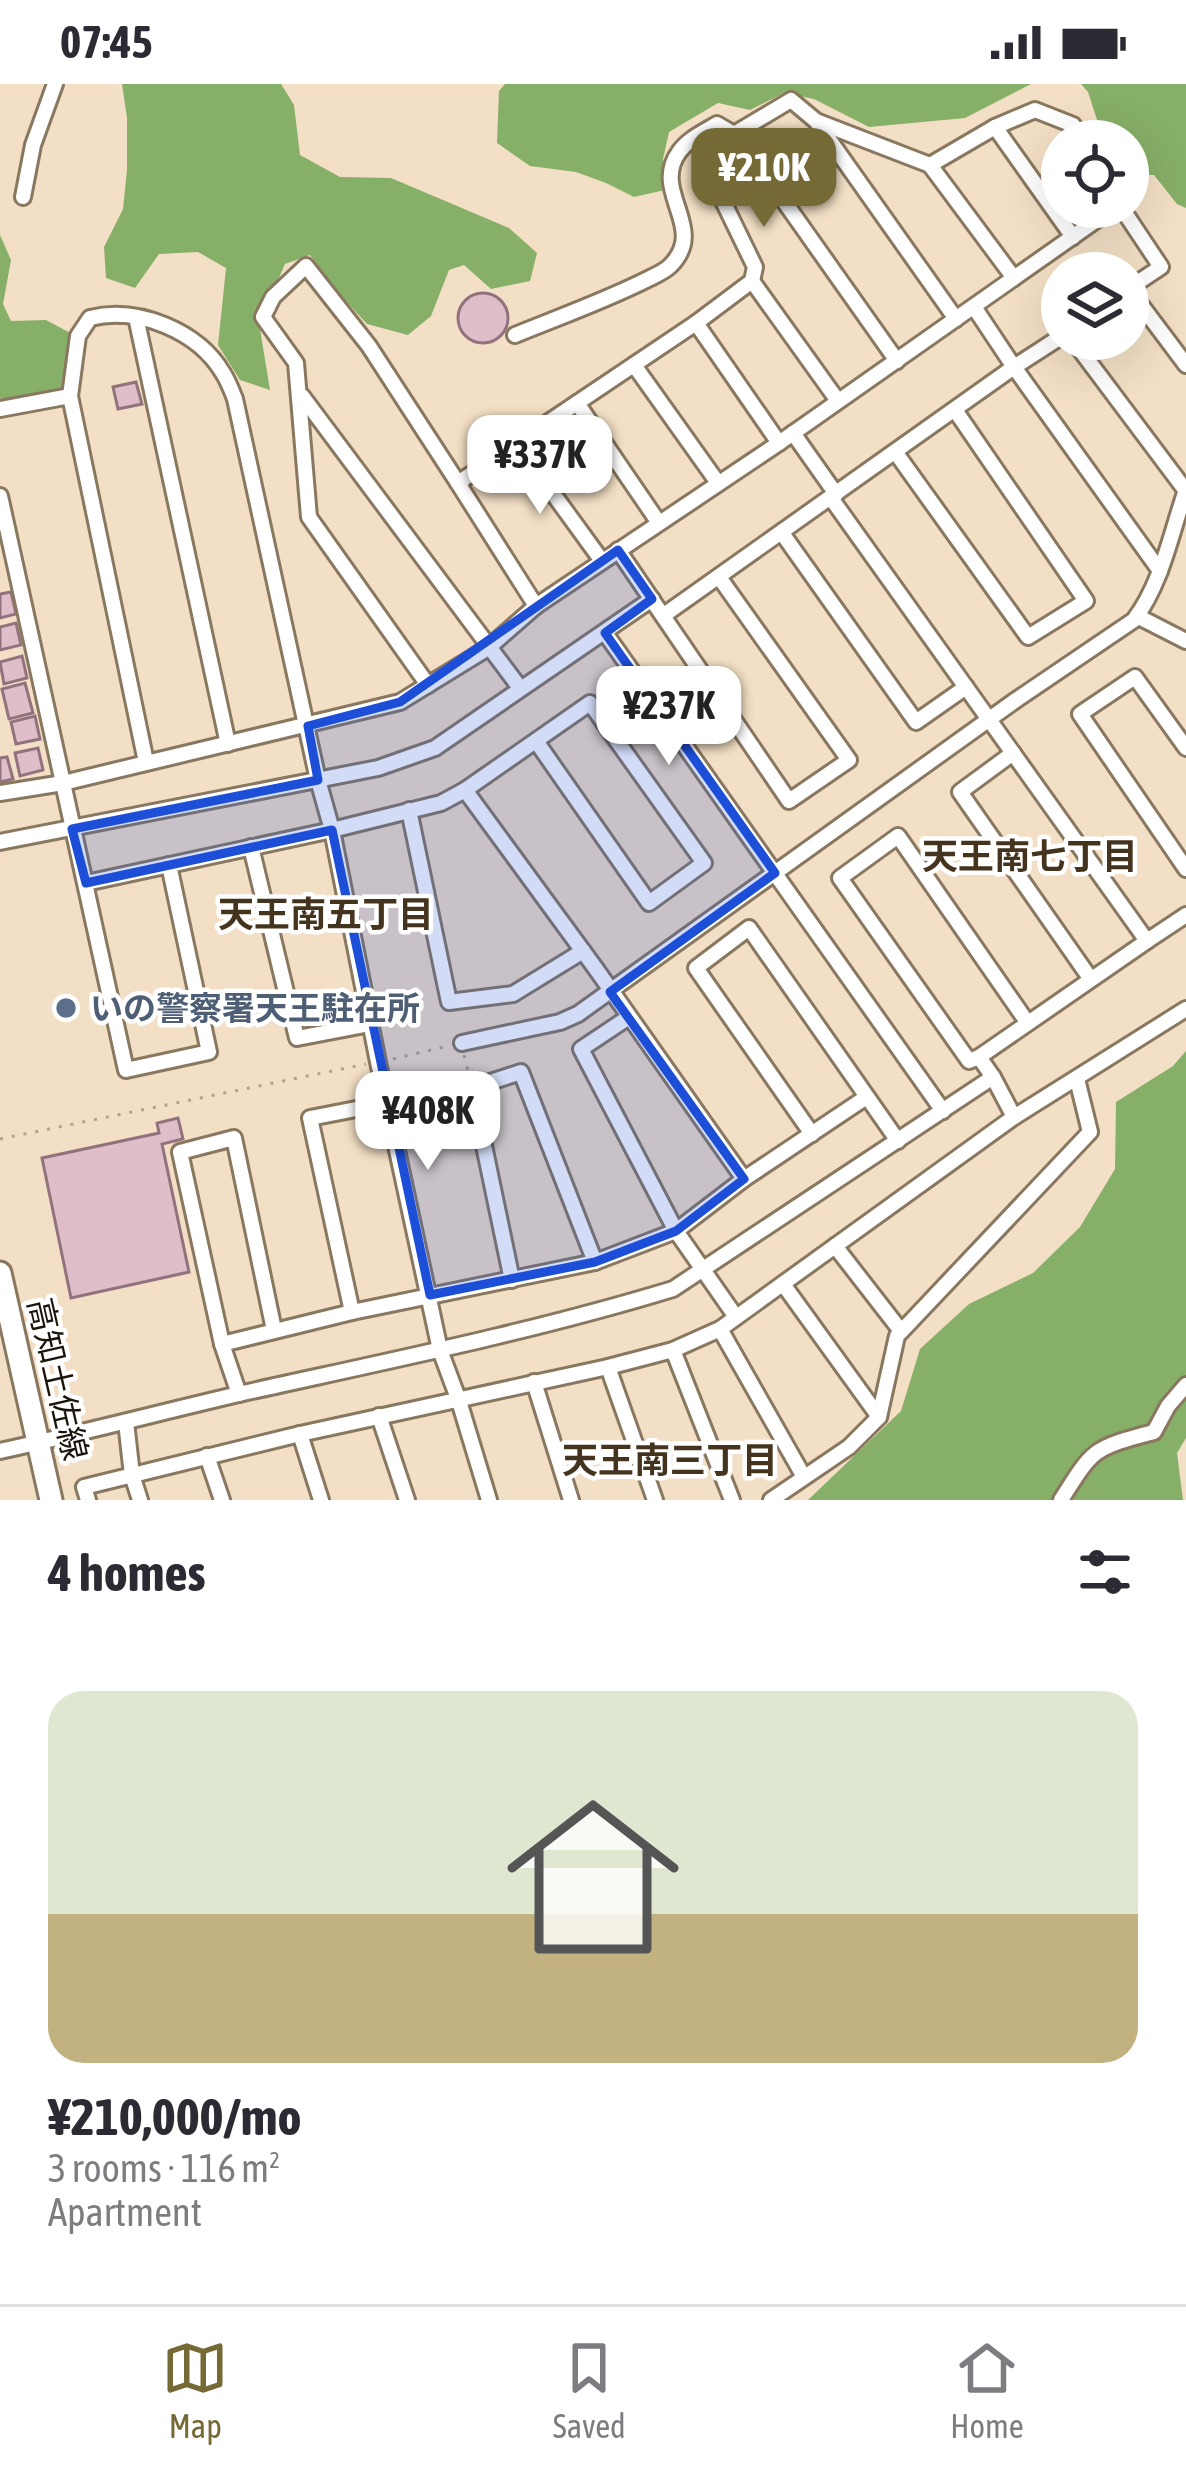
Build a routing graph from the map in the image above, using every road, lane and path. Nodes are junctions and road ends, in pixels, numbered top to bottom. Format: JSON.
{"nodes":[{"id":1,"x":55,"y":84,"type":"edge"},
{"id":2,"x":1060,"y":120,"type":"edge"},
{"id":3,"x":816,"y":121,"type":"junction"},
{"id":4,"x":995,"y":127,"type":"junction"},
{"id":5,"x":736,"y":135,"type":"junction"},
{"id":6,"x":930,"y":165,"type":"junction"},
{"id":7,"x":23,"y":197,"type":"dead end"},
{"id":8,"x":1086,"y":228,"type":"edge"},
{"id":9,"x":1133,"y":228,"type":"edge"},
{"id":10,"x":1073,"y":237,"type":"junction"},
{"id":11,"x":1149,"y":275,"type":"edge"},
{"id":12,"x":1014,"y":278,"type":"junction"},
{"id":13,"x":752,"y":281,"type":"junction"},
{"id":14,"x":974,"y":307,"type":"junction"},
{"id":15,"x":136,"y":317,"type":"junction"},
{"id":16,"x":1149,"y":317,"type":"edge"},
{"id":17,"x":956,"y":319,"type":"junction"},
{"id":18,"x":696,"y":323,"type":"junction"},
{"id":19,"x":515,"y":335,"type":"dead end"},
{"id":20,"x":1041,"y":350,"type":"edge"},
{"id":21,"x":1088,"y":360,"type":"edge"},
{"id":22,"x":897,"y":361,"type":"junction"},
{"id":23,"x":634,"y":364,"type":"junction"},
{"id":24,"x":1186,"y":365,"type":"edge"},
{"id":25,"x":1014,"y":368,"type":"junction"},
{"id":26,"x":299,"y":392,"type":"junction"},
{"id":27,"x":70,"y":396,"type":"junction"},
{"id":28,"x":838,"y":401,"type":"junction"},
{"id":29,"x":577,"y":403,"type":"junction"},
{"id":30,"x":1,"y":408,"type":"edge"},
{"id":31,"x":955,"y":410,"type":"junction"},
{"id":32,"x":793,"y":433,"type":"junction"},
{"id":33,"x":779,"y":443,"type":"junction"},
{"id":34,"x":517,"y":444,"type":"junction"},
{"id":35,"x":896,"y":453,"type":"junction"},
{"id":36,"x":458,"y":483,"type":"junction"},
{"id":37,"x":718,"y":483,"type":"junction"},
{"id":38,"x":1186,"y":490,"type":"edge"},
{"id":39,"x":0,"y":496,"type":"edge"},
{"id":40,"x":834,"y":496,"type":"junction"},
{"id":41,"x":659,"y":523,"type":"junction"},
{"id":42,"x":782,"y":533,"type":"junction"},
{"id":43,"x":618,"y":550,"type":"junction"},
{"id":44,"x":602,"y":561,"type":"junction"},
{"id":45,"x":1160,"y":571,"type":"junction"},
{"id":46,"x":718,"y":578,"type":"junction"},
{"id":47,"x":652,"y":599,"type":"junction"},
{"id":48,"x":536,"y":606,"type":"junction"},
{"id":49,"x":664,"y":615,"type":"junction"},
{"id":50,"x":1137,"y":616,"type":"junction"},
{"id":51,"x":605,"y":633,"type":"junction"},
{"id":52,"x":1186,"y":641,"type":"edge"},
{"id":53,"x":488,"y":648,"type":"junction"},
{"id":54,"x":428,"y":685,"type":"junction"},
{"id":55,"x":966,"y":687,"type":"junction"},
{"id":56,"x":520,"y":688,"type":"junction"},
{"id":57,"x":991,"y":720,"type":"junction"},
{"id":58,"x":308,"y":726,"type":"junction"},
{"id":59,"x":536,"y":741,"type":"junction"},
{"id":60,"x":228,"y":744,"type":"junction"},
{"id":61,"x":1186,"y":748,"type":"edge"},
{"id":62,"x":1013,"y":753,"type":"junction"},
{"id":63,"x":146,"y":762,"type":"junction"},
{"id":64,"x":318,"y":780,"type":"junction"},
{"id":65,"x":63,"y":783,"type":"junction"},
{"id":66,"x":465,"y":790,"type":"junction"},
{"id":67,"x":0,"y":793,"type":"edge"},
{"id":68,"x":409,"y":811,"type":"junction"},
{"id":69,"x":72,"y":829,"type":"junction"},
{"id":70,"x":332,"y":830,"type":"junction"},
{"id":71,"x":0,"y":842,"type":"edge"},
{"id":72,"x":251,"y":847,"type":"junction"},
{"id":73,"x":170,"y":865,"type":"junction"},
{"id":74,"x":1186,"y":869,"type":"edge"},
{"id":75,"x":775,"y":873,"type":"junction"},
{"id":76,"x":86,"y":883,"type":"junction"},
{"id":77,"x":1186,"y":915,"type":"edge"},
{"id":78,"x":1147,"y":940,"type":"junction"},
{"id":79,"x":583,"y":951,"type":"junction"},
{"id":80,"x":1090,"y":978,"type":"junction"},
{"id":81,"x":610,"y":992,"type":"junction"},
{"id":82,"x":1186,"y":1009,"type":"edge"},
{"id":83,"x":629,"y":1017,"type":"junction"},
{"id":84,"x":1027,"y":1022,"type":"junction"},
{"id":85,"x":370,"y":1024,"type":"junction"},
{"id":86,"x":461,"y":1043,"type":"joint"},
{"id":87,"x":979,"y":1057,"type":"junction"},
{"id":88,"x":378,"y":1062,"type":"junction"},
{"id":89,"x":993,"y":1077,"type":"junction"},
{"id":90,"x":1077,"y":1079,"type":"junction"},
{"id":91,"x":866,"y":1098,"type":"junction"},
{"id":92,"x":387,"y":1102,"type":"junction"},
{"id":93,"x":944,"y":1111,"type":"junction"},
{"id":94,"x":1014,"y":1117,"type":"junction"},
{"id":95,"x":812,"y":1134,"type":"junction"},
{"id":96,"x":0,"y":1139,"type":"edge"},
{"id":97,"x":898,"y":1141,"type":"junction"},
{"id":98,"x":744,"y":1179,"type":"junction"},
{"id":99,"x":676,"y":1232,"type":"junction"},
{"id":100,"x":835,"y":1246,"type":"junction"},
{"id":101,"x":595,"y":1262,"type":"junction"},
{"id":102,"x":704,"y":1268,"type":"junction"},
{"id":103,"x":0,"y":1273,"type":"edge"},
{"id":104,"x":512,"y":1280,"type":"junction"},
{"id":105,"x":782,"y":1284,"type":"junction"},
{"id":106,"x":430,"y":1295,"type":"junction"},
{"id":107,"x":352,"y":1312,"type":"junction"},
{"id":108,"x":736,"y":1317,"type":"junction"},
{"id":109,"x":721,"y":1329,"type":"junction"},
{"id":110,"x":274,"y":1330,"type":"junction"},
{"id":111,"x":902,"y":1331,"type":"junction"},
{"id":112,"x":223,"y":1344,"type":"junction"},
{"id":113,"x":673,"y":1350,"type":"junction"},
{"id":114,"x":440,"y":1351,"type":"junction"},
{"id":115,"x":608,"y":1367,"type":"junction"},
{"id":116,"x":534,"y":1382,"type":"junction"},
{"id":117,"x":1186,"y":1385,"type":"edge"},
{"id":118,"x":239,"y":1394,"type":"junction"},
{"id":119,"x":459,"y":1401,"type":"junction"},
{"id":120,"x":379,"y":1416,"type":"junction"},
{"id":121,"x":879,"y":1417,"type":"junction"},
{"id":122,"x":126,"y":1422,"type":"junction"},
{"id":123,"x":300,"y":1434,"type":"junction"},
{"id":124,"x":38,"y":1442,"type":"junction"},
{"id":125,"x":0,"y":1451,"type":"edge"},
{"id":126,"x":207,"y":1456,"type":"junction"},
{"id":127,"x":132,"y":1475,"type":"junction"},
{"id":128,"x":804,"y":1477,"type":"junction"},
{"id":129,"x":51,"y":1500,"type":"edge"},
{"id":130,"x":88,"y":1500,"type":"edge"},
{"id":131,"x":140,"y":1500,"type":"edge"},
{"id":132,"x":222,"y":1500,"type":"edge"},
{"id":133,"x":321,"y":1500,"type":"edge"},
{"id":134,"x":407,"y":1500,"type":"edge"},
{"id":135,"x":489,"y":1500,"type":"edge"},
{"id":136,"x":571,"y":1500,"type":"edge"},
{"id":137,"x":655,"y":1500,"type":"edge"},
{"id":138,"x":732,"y":1500,"type":"edge"},
{"id":139,"x":770,"y":1500,"type":"edge"},
{"id":140,"x":1061,"y":1500,"type":"edge"}],
"edges":[{"from":1,"to":7,"type":"street"},
{"from":2,"to":4,"type":"street"},
{"from":3,"to":5,"type":"street"},
{"from":3,"to":6,"type":"street"},
{"from":3,"to":17,"type":"street"},
{"from":4,"to":6,"type":"street"},
{"from":4,"to":10,"type":"street"},
{"from":5,"to":13,"type":"street"},
{"from":5,"to":19,"type":"street"},
{"from":5,"to":22,"type":"street"},
{"from":6,"to":12,"type":"street"},
{"from":8,"to":10,"type":"street"},
{"from":9,"to":11,"type":"street"},
{"from":10,"to":12,"type":"street"},
{"from":12,"to":14,"type":"street"},
{"from":13,"to":18,"type":"street"},
{"from":13,"to":28,"type":"street"},
{"from":14,"to":17,"type":"street"},
{"from":14,"to":25,"type":"street"},
{"from":15,"to":27,"type":"street"},
{"from":15,"to":58,"type":"street"},
{"from":15,"to":60,"type":"street"},
{"from":16,"to":24,"type":"street"},
{"from":17,"to":22,"type":"street"},
{"from":18,"to":23,"type":"street"},
{"from":18,"to":33,"type":"street"},
{"from":20,"to":25,"type":"street"},
{"from":21,"to":38,"type":"street"},
{"from":22,"to":28,"type":"street"},
{"from":23,"to":29,"type":"street"},
{"from":23,"to":37,"type":"street"},
{"from":25,"to":31,"type":"street"},
{"from":25,"to":45,"type":"street"},
{"from":26,"to":36,"type":"street"},
{"from":26,"to":53,"type":"street"},
{"from":26,"to":54,"type":"street"},
{"from":27,"to":30,"type":"street"},
{"from":27,"to":63,"type":"street"},
{"from":28,"to":32,"type":"street"},
{"from":29,"to":34,"type":"street"},
{"from":29,"to":41,"type":"street"},
{"from":31,"to":35,"type":"street"},
{"from":31,"to":35,"type":"street"},
{"from":32,"to":33,"type":"street"},
{"from":32,"to":40,"type":"street"},
{"from":33,"to":37,"type":"street"},
{"from":34,"to":36,"type":"street"},
{"from":34,"to":44,"type":"street"},
{"from":35,"to":40,"type":"street"},
{"from":36,"to":48,"type":"street"},
{"from":37,"to":41,"type":"street"},
{"from":38,"to":45,"type":"street"},
{"from":39,"to":65,"type":"street"},
{"from":40,"to":42,"type":"street"},
{"from":40,"to":55,"type":"street"},
{"from":41,"to":43,"type":"street"},
{"from":42,"to":46,"type":"street"},
{"from":42,"to":55,"type":"street"},
{"from":43,"to":44,"type":"street"},
{"from":43,"to":47,"type":"street"},
{"from":44,"to":48,"type":"street"},
{"from":45,"to":50,"type":"street"},
{"from":46,"to":49,"type":"street"},
{"from":46,"to":49,"type":"street"},
{"from":47,"to":49,"type":"street"},
{"from":47,"to":51,"type":"street"},
{"from":48,"to":53,"type":"street"},
{"from":50,"to":52,"type":"street"},
{"from":50,"to":57,"type":"street"},
{"from":51,"to":56,"type":"street"},
{"from":51,"to":75,"type":"street"},
{"from":53,"to":54,"type":"street"},
{"from":53,"to":56,"type":"street"},
{"from":54,"to":58,"type":"street"},
{"from":55,"to":57,"type":"street"},
{"from":56,"to":64,"type":"street"},
{"from":57,"to":62,"type":"street"},
{"from":57,"to":75,"type":"street"},
{"from":58,"to":60,"type":"street"},
{"from":58,"to":64,"type":"street"},
{"from":59,"to":59,"type":"street"},
{"from":59,"to":66,"type":"street"},
{"from":60,"to":63,"type":"street"},
{"from":61,"to":74,"type":"street"},
{"from":62,"to":78,"type":"street"},
{"from":62,"to":80,"type":"street"},
{"from":63,"to":65,"type":"street"},
{"from":64,"to":69,"type":"street"},
{"from":64,"to":70,"type":"street"},
{"from":65,"to":67,"type":"street"},
{"from":65,"to":69,"type":"street"},
{"from":66,"to":68,"type":"street"},
{"from":66,"to":79,"type":"street"},
{"from":68,"to":70,"type":"street"},
{"from":68,"to":79,"type":"street"},
{"from":69,"to":71,"type":"street"},
{"from":69,"to":76,"type":"street"},
{"from":70,"to":72,"type":"street"},
{"from":70,"to":85,"type":"street"},
{"from":72,"to":73,"type":"street"},
{"from":72,"to":85,"type":"street"},
{"from":73,"to":76,"type":"street"},
{"from":73,"to":76,"type":"street"},
{"from":75,"to":81,"type":"street"},
{"from":75,"to":93,"type":"street"},
{"from":77,"to":78,"type":"street"},
{"from":78,"to":80,"type":"street"},
{"from":79,"to":81,"type":"street"},
{"from":80,"to":84,"type":"street"},
{"from":81,"to":83,"type":"street"},
{"from":81,"to":86,"type":"street"},
{"from":82,"to":90,"type":"street"},
{"from":83,"to":98,"type":"street"},
{"from":83,"to":99,"type":"street"},
{"from":84,"to":87,"type":"street"},
{"from":84,"to":87,"type":"street"},
{"from":85,"to":88,"type":"street"},
{"from":86,"to":88,"type":"path"},
{"from":87,"to":89,"type":"street"},
{"from":88,"to":92,"type":"street"},
{"from":88,"to":96,"type":"path"},
{"from":89,"to":93,"type":"street"},
{"from":89,"to":94,"type":"street"},
{"from":90,"to":94,"type":"street"},
{"from":90,"to":111,"type":"street"},
{"from":91,"to":95,"type":"street"},
{"from":91,"to":95,"type":"street"},
{"from":91,"to":97,"type":"street"},
{"from":92,"to":106,"type":"street"},
{"from":92,"to":107,"type":"street"},
{"from":93,"to":97,"type":"street"},
{"from":94,"to":100,"type":"street"},
{"from":95,"to":98,"type":"street"},
{"from":97,"to":102,"type":"street"},
{"from":98,"to":99,"type":"street"},
{"from":99,"to":101,"type":"street"},
{"from":99,"to":102,"type":"street"},
{"from":100,"to":105,"type":"street"},
{"from":100,"to":111,"type":"street"},
{"from":101,"to":104,"type":"street"},
{"from":101,"to":104,"type":"street"},
{"from":102,"to":108,"type":"street"},
{"from":102,"to":114,"type":"street"},
{"from":103,"to":124,"type":"main road","name":"高知土佐線"},
{"from":104,"to":106,"type":"street"},
{"from":105,"to":108,"type":"street"},
{"from":105,"to":121,"type":"street"},
{"from":106,"to":107,"type":"street"},
{"from":106,"to":114,"type":"street"},
{"from":107,"to":110,"type":"street"},
{"from":108,"to":109,"type":"street"},
{"from":109,"to":113,"type":"street"},
{"from":109,"to":128,"type":"street"},
{"from":110,"to":112,"type":"street"},
{"from":110,"to":112,"type":"street"},
{"from":111,"to":121,"type":"street"},
{"from":112,"to":118,"type":"street"},
{"from":113,"to":115,"type":"street"},
{"from":113,"to":138,"type":"street"},
{"from":114,"to":118,"type":"street"},
{"from":114,"to":119,"type":"street"},
{"from":115,"to":116,"type":"street"},
{"from":115,"to":137,"type":"street"},
{"from":116,"to":119,"type":"street"},
{"from":116,"to":136,"type":"street"},
{"from":117,"to":140,"type":"street"},
{"from":118,"to":122,"type":"street"},
{"from":119,"to":120,"type":"street"},
{"from":119,"to":135,"type":"street"},
{"from":120,"to":123,"type":"street"},
{"from":120,"to":134,"type":"street"},
{"from":121,"to":128,"type":"street"},
{"from":122,"to":124,"type":"street"},
{"from":122,"to":127,"type":"street"},
{"from":123,"to":126,"type":"street"},
{"from":123,"to":133,"type":"street"},
{"from":124,"to":125,"type":"street"},
{"from":124,"to":129,"type":"main road","name":"高知土佐線"},
{"from":126,"to":127,"type":"street"},
{"from":126,"to":132,"type":"street"},
{"from":127,"to":130,"type":"street"},
{"from":127,"to":131,"type":"street"},
{"from":128,"to":139,"type":"street"}]}
